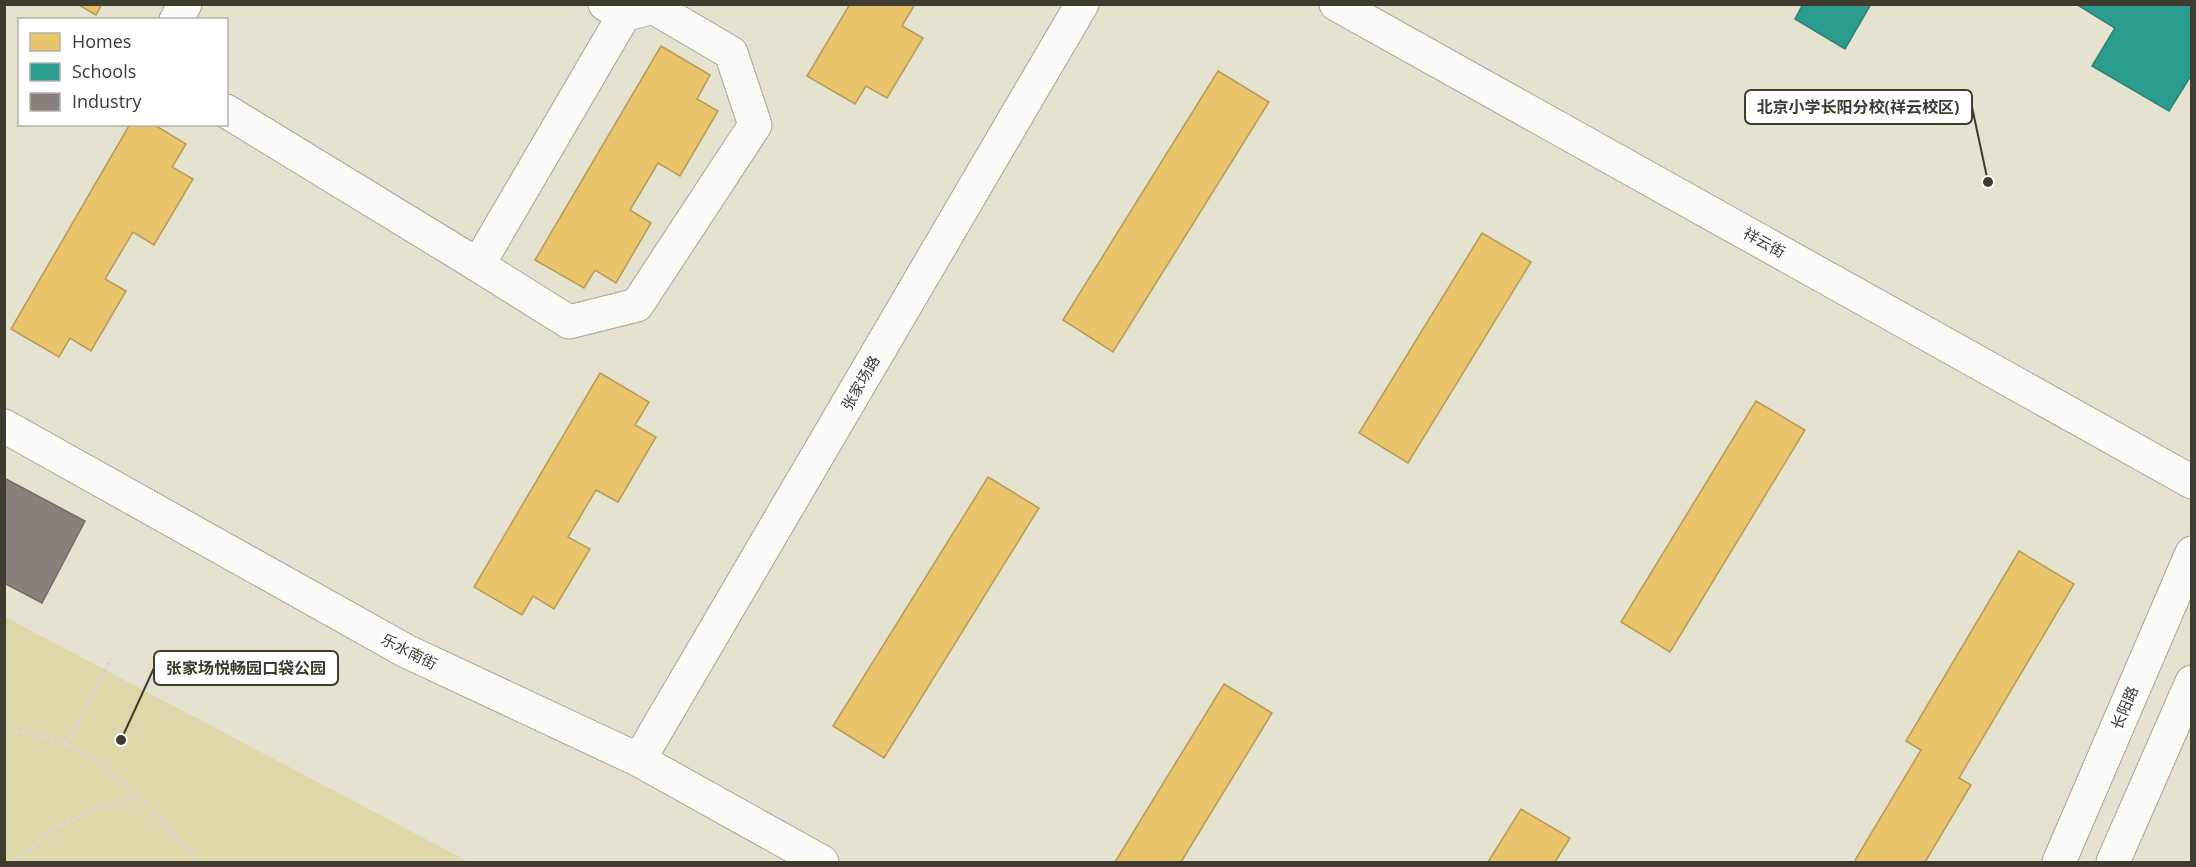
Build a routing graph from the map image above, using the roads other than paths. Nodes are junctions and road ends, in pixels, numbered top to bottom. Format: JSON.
{"nodes":[{"id":1,"x":185,"y":4,"type":"edge"},
{"id":2,"x":1082,"y":4,"type":"edge"},
{"id":3,"x":1336,"y":4,"type":"edge"},
{"id":4,"x":614,"y":10,"type":"edge"},
{"id":5,"x":177,"y":18,"type":"edge"},
{"id":6,"x":228,"y":112,"type":"edge"},
{"id":7,"x":478,"y":265,"type":"junction"},
{"id":8,"x":4,"y":426,"type":"edge"},
{"id":9,"x":2192,"y":482,"type":"edge"},
{"id":10,"x":2192,"y":553,"type":"edge"},
{"id":11,"x":2192,"y":682,"type":"edge"},
{"id":12,"x":639,"y":760,"type":"junction"},
{"id":13,"x":822,"y":862,"type":"edge"},
{"id":14,"x":2059,"y":862,"type":"edge"},
{"id":15,"x":2113,"y":862,"type":"edge"}],
"edges":[{"from":1,"to":5,"type":"street"},
{"from":2,"to":12,"type":"street","name":"张家场路"},
{"from":3,"to":9,"type":"street","name":"祥云街"},
{"from":4,"to":7,"type":"street"},
{"from":4,"to":7,"type":"street"},
{"from":6,"to":7,"type":"street"},
{"from":8,"to":12,"type":"street","name":"乐水南街"},
{"from":10,"to":14,"type":"street","name":"长阳路"},
{"from":11,"to":15,"type":"street"},
{"from":12,"to":13,"type":"street","name":"乐水南街"}]}
